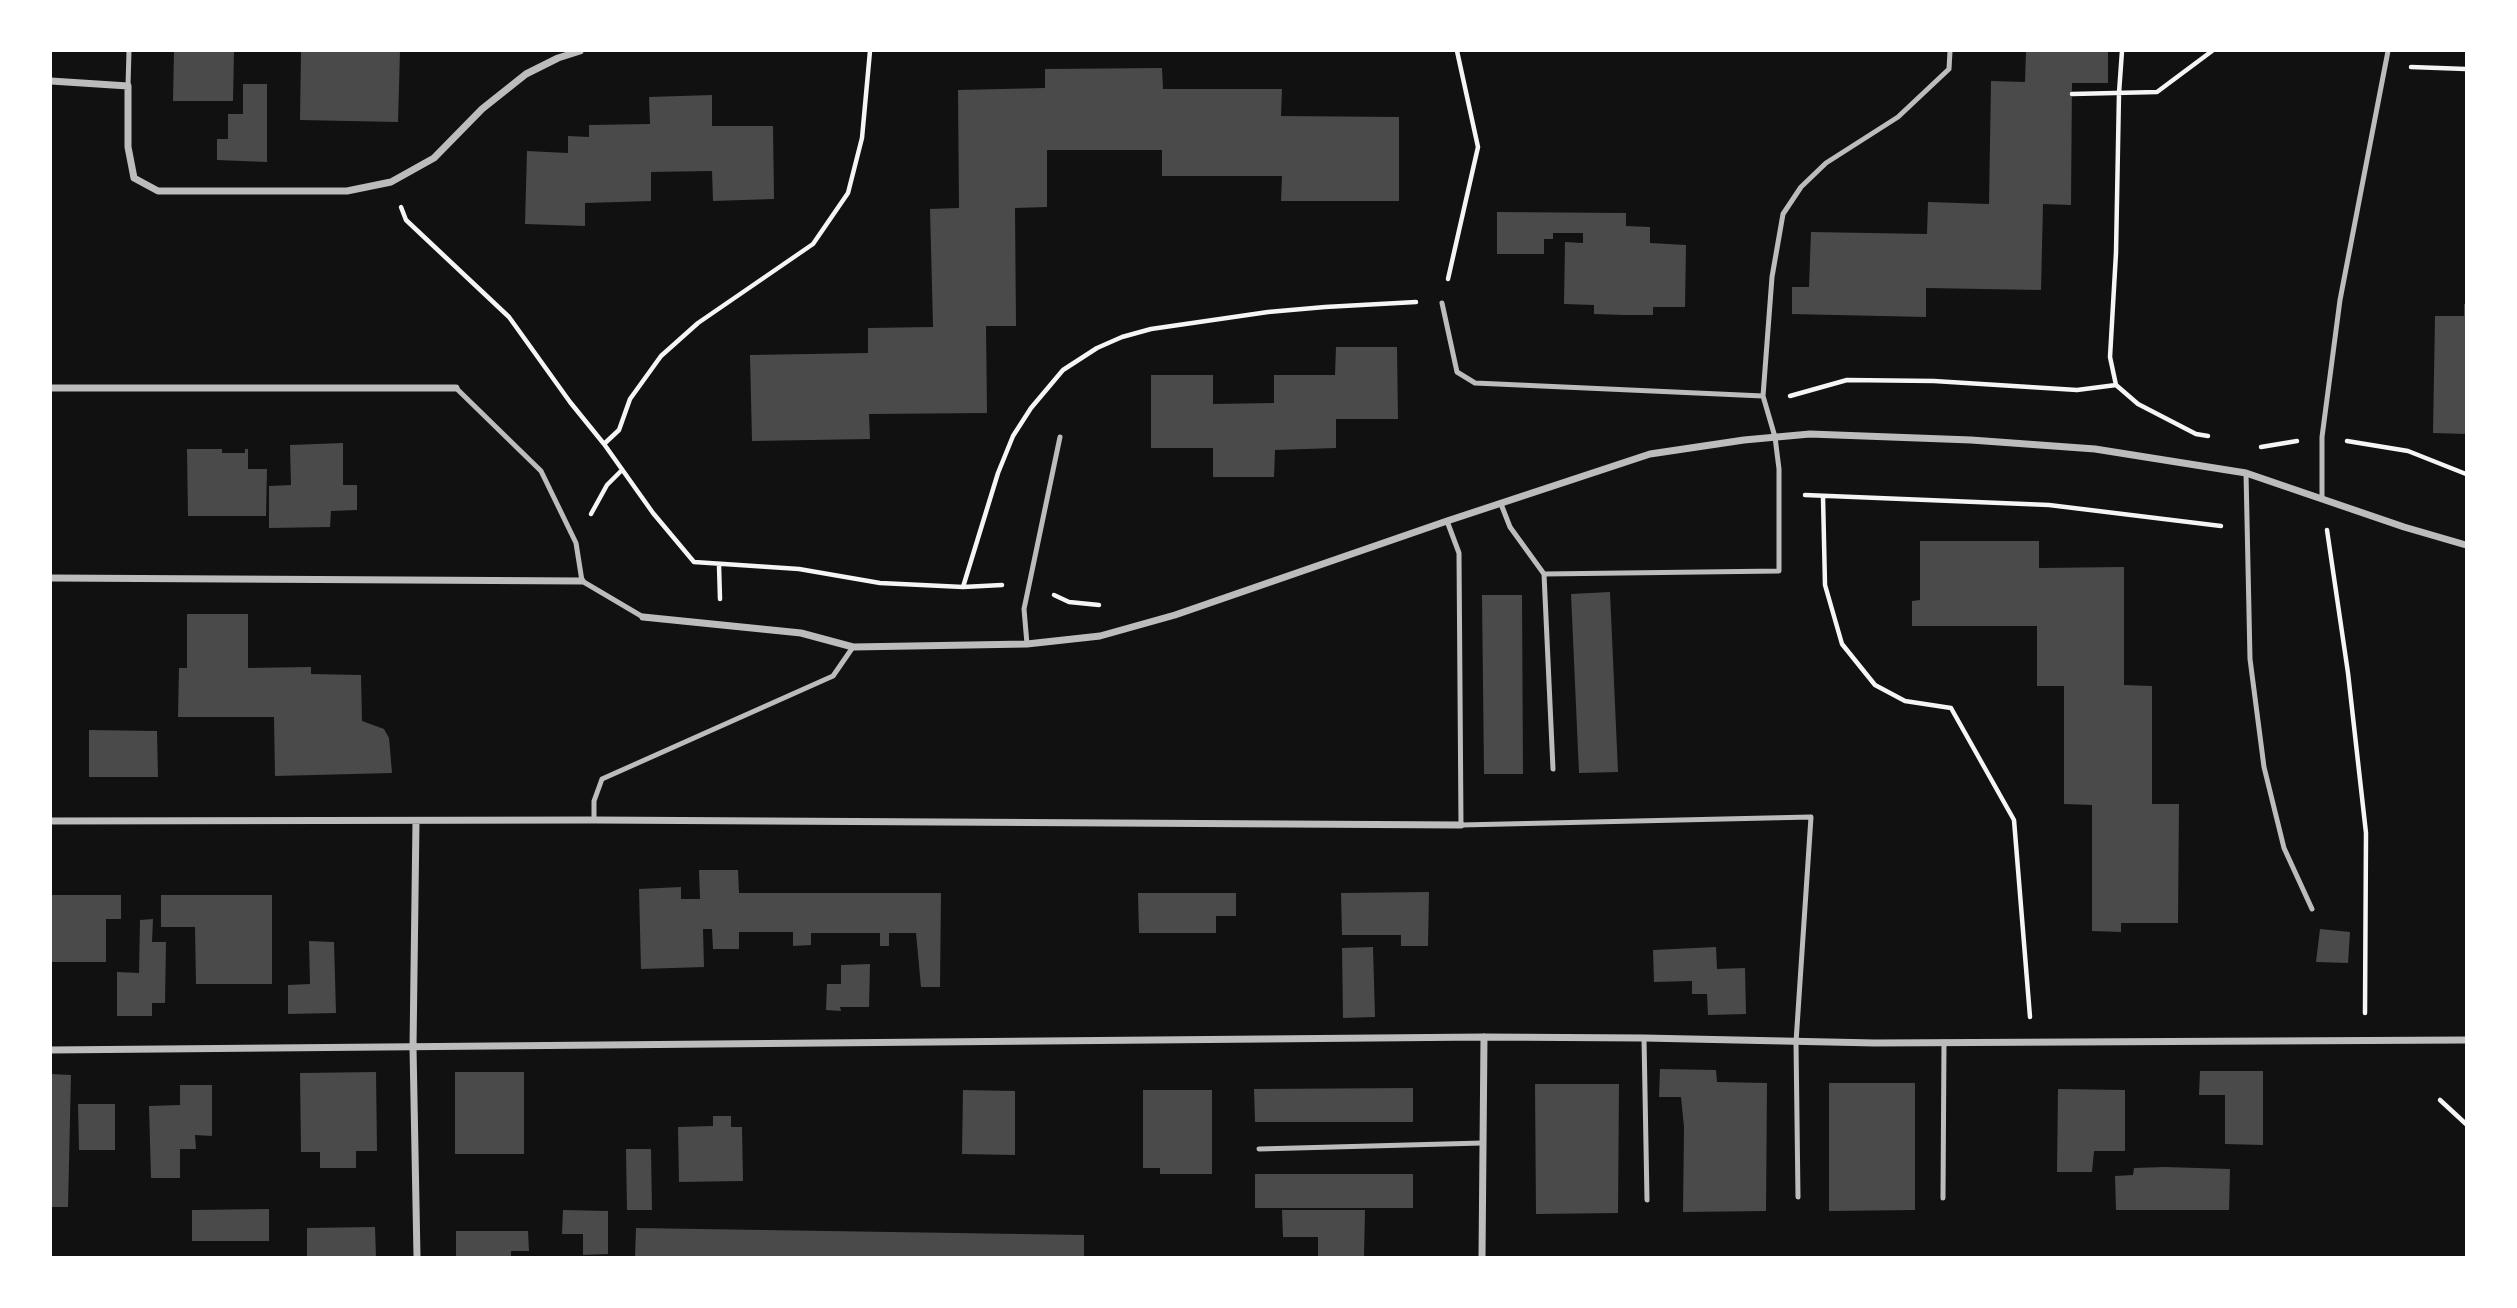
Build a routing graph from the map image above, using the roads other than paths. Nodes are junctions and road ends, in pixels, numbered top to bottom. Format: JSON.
{"nodes":[{"id":1,"x":129,"y":51,"type":"edge"},
{"id":2,"x":580,"y":51,"type":"edge"},
{"id":3,"x":1950,"y":51,"type":"edge"},
{"id":4,"x":2388,"y":51,"type":"edge"},
{"id":5,"x":51,"y":81,"type":"edge"},
{"id":6,"x":128,"y":86,"type":"junction"},
{"id":7,"x":1442,"y":303,"type":"road end"},
{"id":8,"x":51,"y":388,"type":"edge"},
{"id":9,"x":456,"y":388,"type":"joint"},
{"id":10,"x":1763,"y":396,"type":"junction"},
{"id":11,"x":1060,"y":437,"type":"dead end"},
{"id":12,"x":1775,"y":437,"type":"junction"},
{"id":13,"x":2246,"y":473,"type":"junction"},
{"id":14,"x":2322,"y":498,"type":"junction"},
{"id":15,"x":1501,"y":504,"type":"junction"},
{"id":16,"x":1447,"y":521,"type":"junction"},
{"id":17,"x":2466,"y":545,"type":"edge"},
{"id":18,"x":1544,"y":573,"type":"junction"},
{"id":19,"x":51,"y":578,"type":"edge"},
{"id":20,"x":582,"y":581,"type":"junction"},
{"id":21,"x":643,"y":617,"type":"joint"},
{"id":22,"x":1027,"y":644,"type":"junction"},
{"id":23,"x":853,"y":647,"type":"junction"},
{"id":24,"x":1553,"y":769,"type":"dead end"},
{"id":25,"x":594,"y":820,"type":"junction"},
{"id":26,"x":51,"y":821,"type":"edge"},
{"id":27,"x":416,"y":821,"type":"junction"},
{"id":28,"x":1461,"y":825,"type":"junction"},
{"id":29,"x":2312,"y":909,"type":"dead end"},
{"id":30,"x":1484,"y":1037,"type":"junction"},
{"id":31,"x":1644,"y":1038,"type":"junction"},
{"id":32,"x":2466,"y":1040,"type":"edge"},
{"id":33,"x":1796,"y":1042,"type":"junction"},
{"id":34,"x":1944,"y":1042,"type":"junction"},
{"id":35,"x":412,"y":1047,"type":"junction"},
{"id":36,"x":51,"y":1050,"type":"edge"},
{"id":37,"x":1482,"y":1143,"type":"junction"},
{"id":38,"x":1259,"y":1149,"type":"dead end"},
{"id":39,"x":1798,"y":1197,"type":"dead end"},
{"id":40,"x":1943,"y":1198,"type":"dead end"},
{"id":41,"x":1647,"y":1200,"type":"dead end"},
{"id":42,"x":417,"y":1257,"type":"edge"},
{"id":43,"x":1482,"y":1257,"type":"edge"}],
"edges":[{"from":1,"to":6,"type":"lane"},
{"from":2,"to":6,"type":"street"},
{"from":3,"to":10,"type":"lane"},
{"from":4,"to":14,"type":"lane"},
{"from":5,"to":6,"type":"street"},
{"from":7,"to":10,"type":"lane"},
{"from":8,"to":9,"type":"street"},
{"from":9,"to":20,"type":"lane"},
{"from":10,"to":12,"type":"lane"},
{"from":11,"to":22,"type":"lane"},
{"from":12,"to":13,"type":"street"},
{"from":12,"to":15,"type":"street"},
{"from":12,"to":18,"type":"lane"},
{"from":13,"to":14,"type":"street"},
{"from":13,"to":29,"type":"lane"},
{"from":14,"to":17,"type":"street"},
{"from":15,"to":16,"type":"street"},
{"from":15,"to":18,"type":"lane"},
{"from":16,"to":22,"type":"street"},
{"from":16,"to":28,"type":"lane"},
{"from":18,"to":24,"type":"lane"},
{"from":19,"to":20,"type":"street"},
{"from":20,"to":21,"type":"lane"},
{"from":21,"to":23,"type":"street"},
{"from":22,"to":23,"type":"street"},
{"from":23,"to":25,"type":"lane"},
{"from":25,"to":27,"type":"street"},
{"from":25,"to":28,"type":"street"},
{"from":26,"to":27,"type":"street"},
{"from":27,"to":35,"type":"street"},
{"from":28,"to":33,"type":"lane"},
{"from":30,"to":31,"type":"street"},
{"from":30,"to":35,"type":"street"},
{"from":30,"to":37,"type":"street"},
{"from":31,"to":33,"type":"street"},
{"from":31,"to":41,"type":"lane"},
{"from":32,"to":34,"type":"street"},
{"from":33,"to":34,"type":"street"},
{"from":33,"to":39,"type":"lane"},
{"from":34,"to":40,"type":"lane"},
{"from":35,"to":36,"type":"street"},
{"from":35,"to":42,"type":"street"},
{"from":37,"to":38,"type":"lane"},
{"from":37,"to":43,"type":"street"}]}
